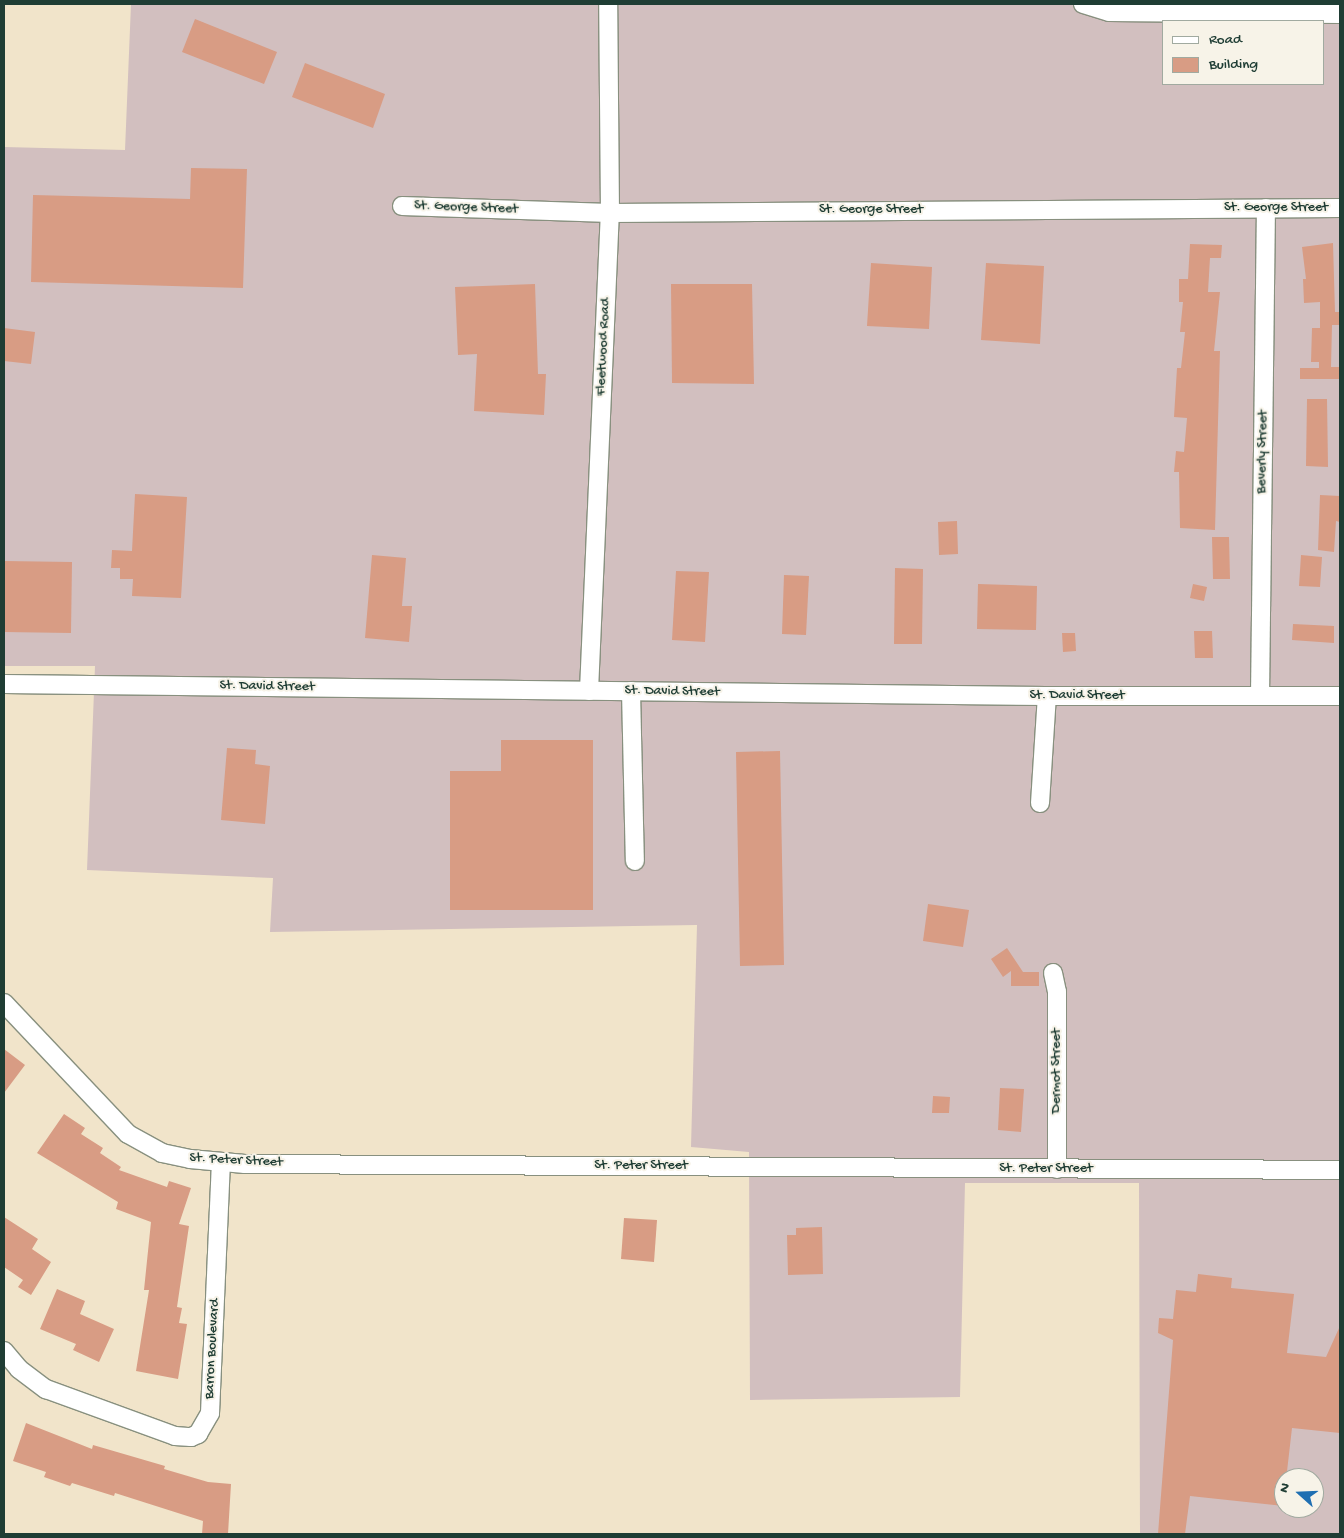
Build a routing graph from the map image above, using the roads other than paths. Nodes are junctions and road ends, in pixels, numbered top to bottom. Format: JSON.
{"nodes":[{"id":1,"x":608,"y":4,"type":"edge"},
{"id":2,"x":1083,"y":4,"type":"edge"},
{"id":3,"x":1340,"y":14,"type":"edge"},
{"id":4,"x":402,"y":206,"type":"dead end"},
{"id":5,"x":1266,"y":208,"type":"junction"},
{"id":6,"x":1340,"y":208,"type":"edge"},
{"id":7,"x":610,"y":213,"type":"junction"},
{"id":8,"x":4,"y":684,"type":"edge"},
{"id":9,"x":589,"y":691,"type":"junction"},
{"id":10,"x":631,"y":691,"type":"junction"},
{"id":11,"x":1047,"y":696,"type":"junction"},
{"id":12,"x":1260,"y":696,"type":"junction"},
{"id":13,"x":1340,"y":696,"type":"edge"},
{"id":14,"x":1040,"y":803,"type":"dead end"},
{"id":15,"x":635,"y":861,"type":"dead end"},
{"id":16,"x":1052,"y":973,"type":"dead end"},
{"id":17,"x":4,"y":1003,"type":"edge"},
{"id":18,"x":221,"y":1162,"type":"junction"},
{"id":19,"x":1057,"y":1169,"type":"junction"},
{"id":20,"x":1340,"y":1170,"type":"edge"},
{"id":21,"x":4,"y":1351,"type":"edge"}],
"edges":[{"from":1,"to":7,"type":"street","name":"Fleetwood Road"},
{"from":2,"to":3,"type":"street"},
{"from":4,"to":7,"type":"street","name":"St. George Street"},
{"from":5,"to":6,"type":"street","name":"St. George Street"},
{"from":5,"to":7,"type":"street","name":"St. George Street"},
{"from":5,"to":12,"type":"street","name":"Beverly Street"},
{"from":7,"to":9,"type":"street","name":"Fleetwood Road"},
{"from":8,"to":9,"type":"street","name":"St. David Street"},
{"from":9,"to":10,"type":"street","name":"St. David Street"},
{"from":10,"to":11,"type":"street","name":"St. David Street"},
{"from":10,"to":15,"type":"street"},
{"from":11,"to":12,"type":"street","name":"St. David Street"},
{"from":11,"to":14,"type":"street"},
{"from":12,"to":13,"type":"street","name":"St. David Street"},
{"from":16,"to":19,"type":"street","name":"Dermot Street"},
{"from":17,"to":18,"type":"street","name":"St. Peter Street"},
{"from":18,"to":19,"type":"street","name":"St. Peter Street"},
{"from":18,"to":21,"type":"street","name":"Barron Boulevard"},
{"from":19,"to":20,"type":"street","name":"St. Peter Street"}]}
